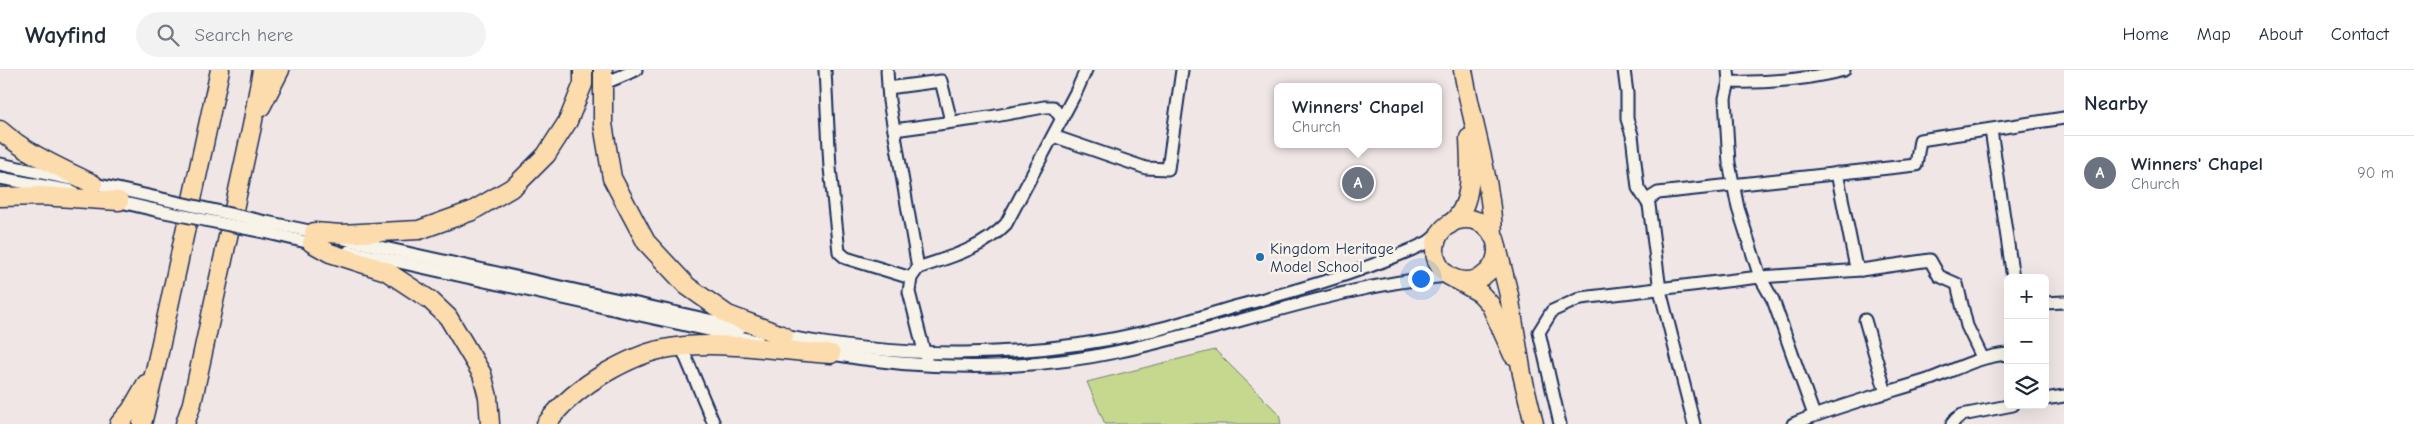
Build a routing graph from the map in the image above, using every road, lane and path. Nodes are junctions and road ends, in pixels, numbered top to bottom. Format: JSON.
{"nodes":[{"id":1,"x":208,"y":70,"type":"edge"},
{"id":2,"x":220,"y":70,"type":"edge"},
{"id":3,"x":262,"y":70,"type":"edge"},
{"id":4,"x":280,"y":70,"type":"edge"},
{"id":5,"x":583,"y":70,"type":"edge"},
{"id":6,"x":636,"y":70,"type":"edge"},
{"id":7,"x":825,"y":70,"type":"edge"},
{"id":8,"x":887,"y":70,"type":"edge"},
{"id":9,"x":1086,"y":70,"type":"edge"},
{"id":10,"x":1182,"y":70,"type":"edge"},
{"id":11,"x":1463,"y":70,"type":"edge"},
{"id":12,"x":1624,"y":70,"type":"edge"},
{"id":13,"x":1728,"y":70,"type":"edge"},
{"id":14,"x":1844,"y":70,"type":"edge"},
{"id":15,"x":604,"y":76,"type":"edge"},
{"id":16,"x":1730,"y":82,"type":"junction"},
{"id":17,"x":888,"y":88,"type":"junction"},
{"id":18,"x":1468,"y":105,"type":"junction"},
{"id":19,"x":2064,"y":118,"type":"edge"},
{"id":20,"x":1062,"y":119,"type":"junction"},
{"id":21,"x":951,"y":121,"type":"junction"},
{"id":22,"x":210,"y":123,"type":"junction"},
{"id":23,"x":252,"y":126,"type":"junction"},
{"id":24,"x":0,"y":130,"type":"edge"},
{"id":25,"x":894,"y":130,"type":"junction"},
{"id":26,"x":1990,"y":130,"type":"junction"},
{"id":27,"x":1053,"y":136,"type":"junction"},
{"id":28,"x":0,"y":164,"type":"edge"},
{"id":29,"x":1838,"y":173,"type":"junction"},
{"id":30,"x":0,"y":178,"type":"edge"},
{"id":31,"x":93,"y":184,"type":"junction"},
{"id":32,"x":1734,"y":184,"type":"junction"},
{"id":33,"x":0,"y":198,"type":"edge"},
{"id":34,"x":1647,"y":200,"type":"junction"},
{"id":35,"x":119,"y":201,"type":"junction"},
{"id":36,"x":265,"y":227,"type":"junction"},
{"id":37,"x":1446,"y":227,"type":"junction"},
{"id":38,"x":313,"y":238,"type":"junction"},
{"id":39,"x":1494,"y":239,"type":"junction"},
{"id":40,"x":1858,"y":267,"type":"junction"},
{"id":41,"x":915,"y":273,"type":"junction"},
{"id":42,"x":2013,"y":274,"type":"edge"},
{"id":43,"x":1760,"y":277,"type":"junction"},
{"id":44,"x":1452,"y":278,"type":"junction"},
{"id":45,"x":1660,"y":290,"type":"junction"},
{"id":46,"x":2064,"y":302,"type":"edge"},
{"id":47,"x":2049,"y":303,"type":"edge"},
{"id":48,"x":1185,"y":320,"type":"junction"},
{"id":49,"x":1865,"y":320,"type":"dead end"},
{"id":50,"x":1188,"y":334,"type":"junction"},
{"id":51,"x":784,"y":336,"type":"junction"},
{"id":52,"x":1094,"y":342,"type":"junction"},
{"id":53,"x":681,"y":346,"type":"junction"},
{"id":54,"x":924,"y":352,"type":"junction"},
{"id":55,"x":831,"y":354,"type":"junction"},
{"id":56,"x":2004,"y":354,"type":"edge"},
{"id":57,"x":1096,"y":356,"type":"junction"},
{"id":58,"x":1982,"y":357,"type":"junction"},
{"id":59,"x":927,"y":364,"type":"junction"},
{"id":60,"x":156,"y":366,"type":"junction"},
{"id":61,"x":1522,"y":374,"type":"junction"},
{"id":62,"x":1886,"y":393,"type":"junction"},
{"id":63,"x":2064,"y":396,"type":"edge"},
{"id":64,"x":2049,"y":398,"type":"edge"},
{"id":65,"x":192,"y":403,"type":"junction"},
{"id":66,"x":2004,"y":407,"type":"edge"},
{"id":67,"x":1822,"y":417,"type":"edge"},
{"id":68,"x":119,"y":424,"type":"edge"},
{"id":69,"x":142,"y":424,"type":"edge"},
{"id":70,"x":185,"y":424,"type":"edge"},
{"id":71,"x":189,"y":424,"type":"edge"},
{"id":72,"x":490,"y":424,"type":"edge"},
{"id":73,"x":546,"y":424,"type":"edge"},
{"id":74,"x":714,"y":424,"type":"edge"},
{"id":75,"x":1534,"y":424,"type":"edge"},
{"id":76,"x":1560,"y":424,"type":"edge"},
{"id":77,"x":1694,"y":424,"type":"edge"},
{"id":78,"x":1793,"y":424,"type":"edge"},
{"id":79,"x":1952,"y":424,"type":"edge"}],
"edges":[{"from":1,"to":22,"type":"highway"},
{"from":2,"to":22,"type":"highway"},
{"from":3,"to":23,"type":"highway"},
{"from":4,"to":23,"type":"highway"},
{"from":5,"to":38,"type":"highway"},
{"from":6,"to":15,"type":"street"},
{"from":7,"to":41,"type":"street"},
{"from":8,"to":17,"type":"street"},
{"from":9,"to":20,"type":"street"},
{"from":10,"to":27,"type":"street"},
{"from":11,"to":18,"type":"highway"},
{"from":12,"to":34,"type":"street"},
{"from":13,"to":16,"type":"street"},
{"from":14,"to":16,"type":"street"},
{"from":15,"to":51,"type":"highway"},
{"from":16,"to":32,"type":"street"},
{"from":17,"to":21,"type":"street"},
{"from":17,"to":25,"type":"street"},
{"from":18,"to":37,"type":"highway"},
{"from":18,"to":39,"type":"highway"},
{"from":19,"to":26,"type":"street"},
{"from":20,"to":21,"type":"street"},
{"from":20,"to":27,"type":"street"},
{"from":21,"to":25,"type":"street"},
{"from":22,"to":60,"type":"highway"},
{"from":23,"to":65,"type":"highway"},
{"from":24,"to":31,"type":"highway"},
{"from":25,"to":41,"type":"street"},
{"from":26,"to":29,"type":"street"},
{"from":26,"to":42,"type":"street"},
{"from":27,"to":41,"type":"street"},
{"from":28,"to":31,"type":"street"},
{"from":29,"to":32,"type":"street"},
{"from":29,"to":40,"type":"street"},
{"from":30,"to":35,"type":"street"},
{"from":31,"to":36,"type":"street","bridge":true},
{"from":32,"to":34,"type":"street"},
{"from":32,"to":43,"type":"street"},
{"from":33,"to":35,"type":"highway"},
{"from":34,"to":45,"type":"street"},
{"from":35,"to":36,"type":"street","bridge":true},
{"from":36,"to":38,"type":"street"},
{"from":37,"to":39,"type":"highway"},
{"from":37,"to":44,"type":"highway"},
{"from":37,"to":48,"type":"street"},
{"from":38,"to":51,"type":"street"},
{"from":38,"to":55,"type":"street"},
{"from":38,"to":72,"type":"highway"},
{"from":39,"to":44,"type":"highway"},
{"from":39,"to":61,"type":"highway"},
{"from":40,"to":43,"type":"street"},
{"from":40,"to":58,"type":"street"},
{"from":41,"to":54,"type":"street"},
{"from":43,"to":45,"type":"street"},
{"from":43,"to":67,"type":"street"},
{"from":44,"to":50,"type":"street"},
{"from":44,"to":61,"type":"highway"},
{"from":45,"to":76,"type":"street"},
{"from":45,"to":77,"type":"street"},
{"from":46,"to":47,"type":"street"},
{"from":48,"to":50,"type":"street"},
{"from":48,"to":52,"type":"street"},
{"from":49,"to":62,"type":"street"},
{"from":50,"to":57,"type":"street"},
{"from":51,"to":54,"type":"street"},
{"from":52,"to":54,"type":"street"},
{"from":52,"to":57,"type":"street"},
{"from":53,"to":55,"type":"highway"},
{"from":53,"to":73,"type":"highway"},
{"from":53,"to":74,"type":"street"},
{"from":54,"to":59,"type":"street"},
{"from":55,"to":59,"type":"street"},
{"from":56,"to":58,"type":"street"},
{"from":57,"to":59,"type":"street"},
{"from":58,"to":62,"type":"street"},
{"from":60,"to":68,"type":"highway"},
{"from":60,"to":69,"type":"highway"},
{"from":61,"to":75,"type":"highway"},
{"from":62,"to":67,"type":"street"},
{"from":63,"to":64,"type":"street"},
{"from":65,"to":70,"type":"highway"},
{"from":65,"to":71,"type":"highway"},
{"from":66,"to":79,"type":"street"},
{"from":67,"to":78,"type":"street"}]}
